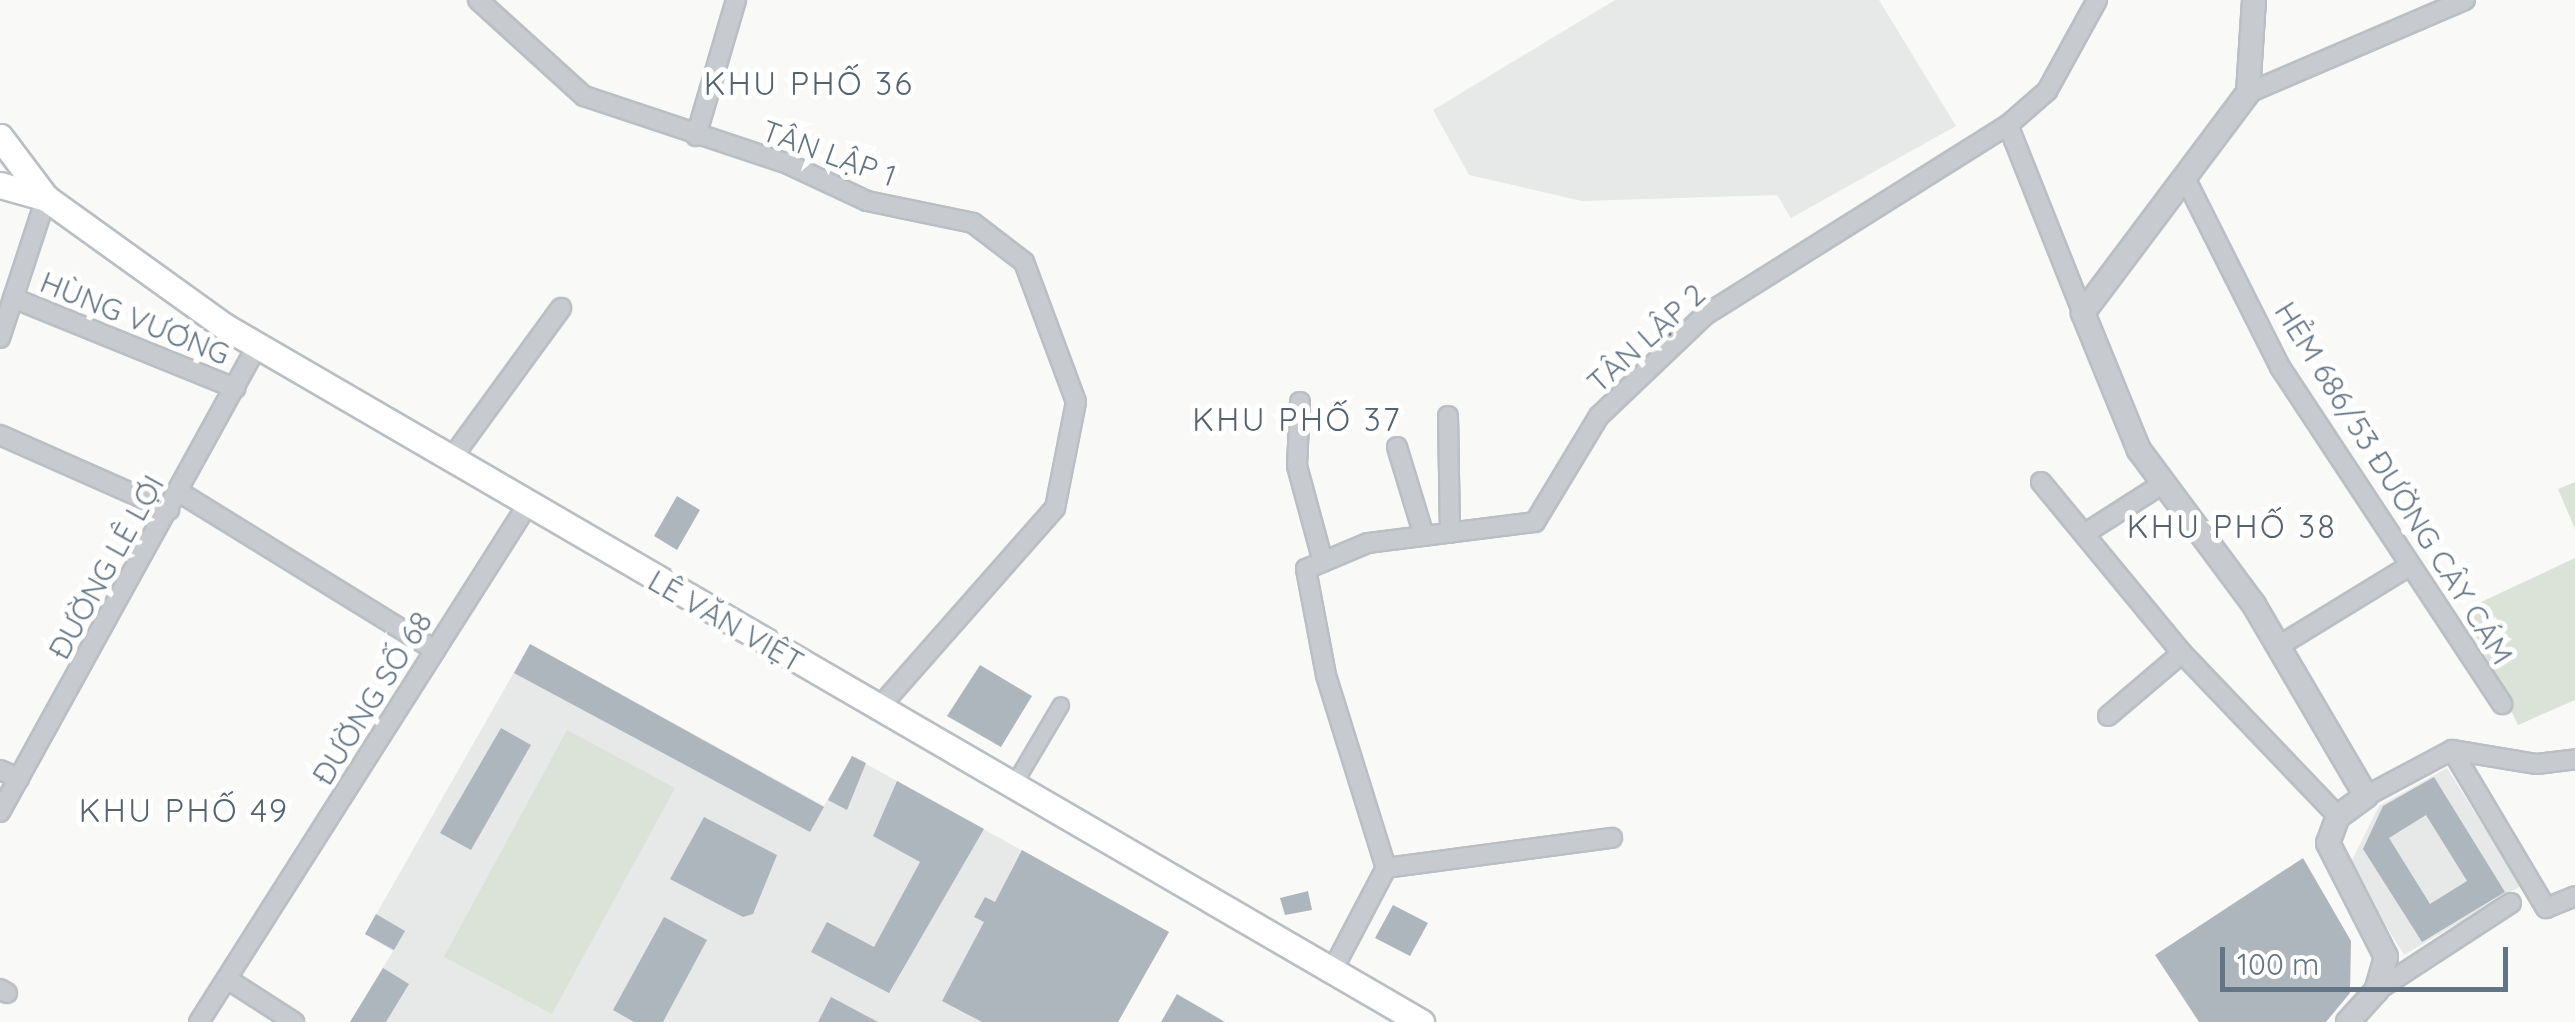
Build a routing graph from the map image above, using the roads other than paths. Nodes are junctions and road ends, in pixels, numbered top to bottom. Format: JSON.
{"nodes":[{"id":1,"x":478,"y":0,"type":"edge"},
{"id":2,"x":736,"y":0,"type":"edge"},
{"id":3,"x":2098,"y":0,"type":"edge"},
{"id":4,"x":2254,"y":0,"type":"edge"},
{"id":5,"x":2465,"y":0,"type":"edge"},
{"id":6,"x":2248,"y":92,"type":"junction"},
{"id":7,"x":2008,"y":126,"type":"junction"},
{"id":8,"x":696,"y":136,"type":"junction"},
{"id":9,"x":0,"y":137,"type":"edge"},
{"id":10,"x":2187,"y":182,"type":"junction"},
{"id":11,"x":0,"y":185,"type":"edge"},
{"id":12,"x":46,"y":198,"type":"junction"},
{"id":13,"x":13,"y":298,"type":"junction"},
{"id":14,"x":561,"y":308,"type":"dead end"},
{"id":15,"x":2083,"y":313,"type":"junction"},
{"id":16,"x":2,"y":325,"type":"edge"},
{"id":17,"x":257,"y":346,"type":"junction"},
{"id":18,"x":235,"y":388,"type":"junction"},
{"id":19,"x":1300,"y":402,"type":"dead end"},
{"id":20,"x":1448,"y":416,"type":"dead end"},
{"id":21,"x":0,"y":435,"type":"edge"},
{"id":22,"x":1396,"y":447,"type":"dead end"},
{"id":23,"x":451,"y":459,"type":"junction"},
{"id":24,"x":2042,"y":482,"type":"dead end"},
{"id":25,"x":2164,"y":484,"type":"junction"},
{"id":26,"x":179,"y":492,"type":"junction"},
{"id":27,"x":528,"y":504,"type":"junction"},
{"id":28,"x":168,"y":510,"type":"junction"},
{"id":29,"x":1450,"y":532,"type":"junction"},
{"id":30,"x":2084,"y":534,"type":"junction"},
{"id":31,"x":1424,"y":536,"type":"junction"},
{"id":32,"x":1323,"y":562,"type":"junction"},
{"id":33,"x":2409,"y":566,"type":"junction"},
{"id":34,"x":2277,"y":647,"type":"junction"},
{"id":35,"x":435,"y":650,"type":"junction"},
{"id":36,"x":2182,"y":653,"type":"junction"},
{"id":37,"x":2502,"y":704,"type":"dead end"},
{"id":38,"x":1061,"y":705,"type":"dead end"},
{"id":39,"x":877,"y":710,"type":"junction"},
{"id":40,"x":2108,"y":716,"type":"dead end"},
{"id":41,"x":2452,"y":750,"type":"junction"},
{"id":42,"x":2575,"y":759,"type":"edge"},
{"id":43,"x":0,"y":770,"type":"edge"},
{"id":44,"x":19,"y":778,"type":"junction"},
{"id":45,"x":1012,"y":789,"type":"junction"},
{"id":46,"x":2366,"y":796,"type":"junction"},
{"id":47,"x":0,"y":810,"type":"edge"},
{"id":48,"x":2338,"y":816,"type":"junction"},
{"id":49,"x":1612,"y":838,"type":"dead end"},
{"id":50,"x":1386,"y":868,"type":"junction"},
{"id":51,"x":2575,"y":896,"type":"edge"},
{"id":52,"x":2510,"y":903,"type":"dead end"},
{"id":53,"x":1332,"y":971,"type":"junction"},
{"id":54,"x":227,"y":979,"type":"junction"},
{"id":55,"x":2376,"y":991,"type":"junction"},
{"id":56,"x":199,"y":1022,"type":"edge"},
{"id":57,"x":294,"y":1022,"type":"edge"},
{"id":58,"x":1421,"y":1022,"type":"edge"},
{"id":59,"x":2348,"y":1022,"type":"edge"}],
"edges":[{"from":1,"to":8,"type":"street","name":"TÂN LẬP 1"},
{"from":2,"to":8,"type":"street"},
{"from":3,"to":7,"type":"street","name":"TÂN LẬP 2"},
{"from":4,"to":6,"type":"street"},
{"from":5,"to":6,"type":"street"},
{"from":6,"to":10,"type":"street"},
{"from":7,"to":15,"type":"street"},
{"from":7,"to":29,"type":"street","name":"TÂN LẬP 2"},
{"from":8,"to":39,"type":"street","name":"TÂN LẬP 1"},
{"from":9,"to":12,"type":"main road","name":"LÊ VĂN VIỆT"},
{"from":10,"to":15,"type":"street"},
{"from":10,"to":33,"type":"street","name":"HẺM 686/53 ĐƯỜNG CÂY CÁM"},
{"from":11,"to":12,"type":"main road","name":"LÊ VĂN VIỆT"},
{"from":12,"to":13,"type":"street"},
{"from":12,"to":17,"type":"main road","name":"LÊ VĂN VIỆT"},
{"from":13,"to":16,"type":"street"},
{"from":13,"to":18,"type":"street","name":"HÙNG VƯƠNG"},
{"from":14,"to":23,"type":"street"},
{"from":15,"to":25,"type":"street"},
{"from":17,"to":18,"type":"street","name":"ĐƯỜNG LÊ LỢI"},
{"from":17,"to":23,"type":"main road","name":"LÊ VĂN VIỆT"},
{"from":18,"to":26,"type":"street","name":"ĐƯỜNG LÊ LỢI"},
{"from":19,"to":32,"type":"street"},
{"from":20,"to":29,"type":"street"},
{"from":21,"to":28,"type":"street"},
{"from":22,"to":31,"type":"street"},
{"from":23,"to":27,"type":"main road","name":"LÊ VĂN VIỆT"},
{"from":24,"to":30,"type":"street"},
{"from":25,"to":30,"type":"street"},
{"from":25,"to":34,"type":"street"},
{"from":26,"to":28,"type":"street","name":"ĐƯỜNG LÊ LỢI"},
{"from":26,"to":35,"type":"street"},
{"from":27,"to":35,"type":"street","name":"ĐƯỜNG SỐ 68"},
{"from":27,"to":39,"type":"main road","name":"LÊ VĂN VIỆT"},
{"from":28,"to":44,"type":"street","name":"ĐƯỜNG LÊ LỢI"},
{"from":29,"to":31,"type":"street","name":"TÂN LẬP 2"},
{"from":30,"to":36,"type":"street"},
{"from":31,"to":32,"type":"street","name":"TÂN LẬP 2"},
{"from":32,"to":50,"type":"street"},
{"from":33,"to":34,"type":"street"},
{"from":33,"to":37,"type":"street","name":"HẺM 686/53 ĐƯỜNG CÂY CÁM"},
{"from":34,"to":46,"type":"street"},
{"from":35,"to":54,"type":"street","name":"ĐƯỜNG SỐ 68"},
{"from":36,"to":40,"type":"street"},
{"from":36,"to":48,"type":"street"},
{"from":38,"to":45,"type":"street"},
{"from":39,"to":45,"type":"main road","name":"LÊ VĂN VIỆT"},
{"from":41,"to":42,"type":"street"},
{"from":41,"to":46,"type":"street"},
{"from":41,"to":51,"type":"street"},
{"from":43,"to":44,"type":"street"},
{"from":44,"to":47,"type":"street","name":"ĐƯỜNG LÊ LỢI"},
{"from":45,"to":53,"type":"main road","name":"LÊ VĂN VIỆT"},
{"from":46,"to":48,"type":"street"},
{"from":48,"to":55,"type":"street"},
{"from":49,"to":50,"type":"street"},
{"from":50,"to":53,"type":"street"},
{"from":52,"to":55,"type":"street"},
{"from":53,"to":58,"type":"main road","name":"LÊ VĂN VIỆT"},
{"from":54,"to":56,"type":"street","name":"ĐƯỜNG SỐ 68"},
{"from":54,"to":57,"type":"street"},
{"from":55,"to":59,"type":"street"}]}
